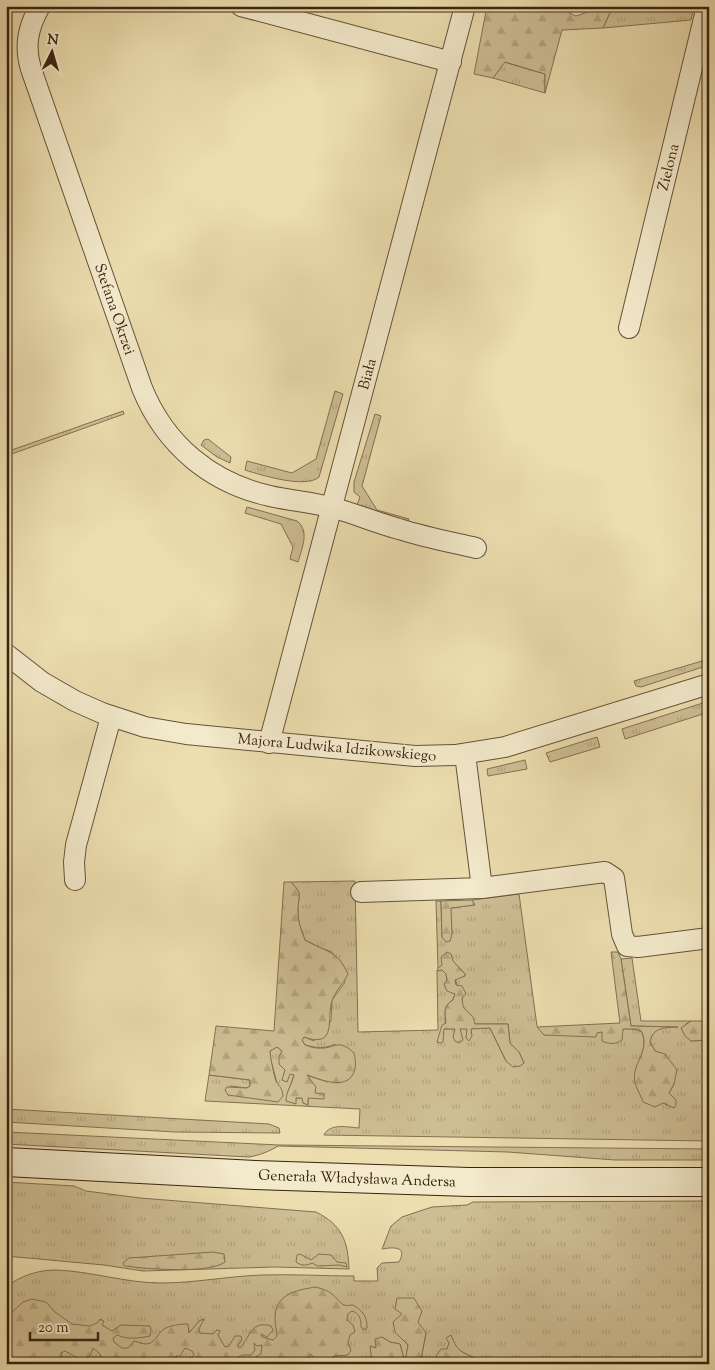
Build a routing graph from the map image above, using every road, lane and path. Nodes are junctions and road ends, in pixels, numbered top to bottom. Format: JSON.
{"nodes":[{"id":1,"x":40,"y":6,"type":"edge"},
{"id":2,"x":241,"y":6,"type":"edge"},
{"id":3,"x":465,"y":6,"type":"edge"},
{"id":4,"x":707,"y":6,"type":"edge"},
{"id":5,"x":451,"y":62,"type":"junction"},
{"id":6,"x":629,"y":328,"type":"dead end"},
{"id":7,"x":331,"y":507,"type":"junction"},
{"id":8,"x":476,"y":548,"type":"dead end"},
{"id":9,"x":6,"y":654,"type":"edge"},
{"id":10,"x":709,"y":684,"type":"edge"},
{"id":11,"x":111,"y":717,"type":"junction"},
{"id":12,"x":269,"y":743,"type":"junction"},
{"id":13,"x":465,"y":754,"type":"junction"},
{"id":14,"x":75,"y":880,"type":"dead end"},
{"id":15,"x":482,"y":888,"type":"junction"},
{"id":16,"x":361,"y":892,"type":"dead end"},
{"id":17,"x":709,"y":938,"type":"edge"},
{"id":18,"x":6,"y":1162,"type":"edge"},
{"id":19,"x":709,"y":1182,"type":"edge"}],
"edges":[{"from":1,"to":7,"type":"street","name":"Stefana Okrzei"},
{"from":2,"to":5,"type":"street"},
{"from":3,"to":5,"type":"street","name":"Biała"},
{"from":4,"to":6,"type":"street","name":"Zielona"},
{"from":5,"to":7,"type":"street","name":"Biała"},
{"from":7,"to":8,"type":"street","name":"Stefana Okrzei"},
{"from":7,"to":12,"type":"street","name":"Biała"},
{"from":9,"to":11,"type":"street","name":"Majora Ludwika Idzikowskiego"},
{"from":10,"to":13,"type":"street","name":"Majora Ludwika Idzikowskiego"},
{"from":11,"to":12,"type":"street","name":"Majora Ludwika Idzikowskiego"},
{"from":11,"to":14,"type":"street"},
{"from":12,"to":13,"type":"street","name":"Majora Ludwika Idzikowskiego"},
{"from":13,"to":15,"type":"street"},
{"from":15,"to":16,"type":"street"},
{"from":15,"to":17,"type":"street"},
{"from":18,"to":19,"type":"main road","name":"Generała Władysława Andersa"}]}
